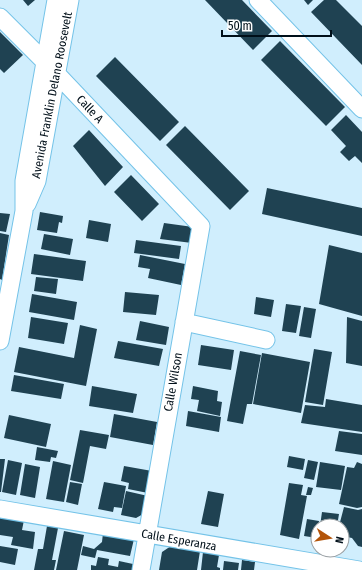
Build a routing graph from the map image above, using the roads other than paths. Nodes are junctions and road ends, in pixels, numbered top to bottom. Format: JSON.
{"nodes":[{"id":1,"x":56,"y":0,"type":"edge"},
{"id":2,"x":70,"y":0,"type":"edge"},
{"id":3,"x":258,"y":0,"type":"edge"},
{"id":4,"x":0,"y":17,"type":"edge"},
{"id":5,"x":51,"y":69,"type":"junction"},
{"id":6,"x":362,"y":109,"type":"edge"},
{"id":7,"x":179,"y":203,"type":"joint"},
{"id":8,"x":184,"y":322,"type":"junction"},
{"id":9,"x":266,"y":340,"type":"dead end"},
{"id":10,"x":0,"y":341,"type":"edge"},
{"id":11,"x":0,"y":509,"type":"edge"},
{"id":12,"x":147,"y":534,"type":"junction"},
{"id":13,"x":141,"y":570,"type":"edge"},
{"id":14,"x":359,"y":570,"type":"edge"}],
"edges":[{"from":1,"to":5,"type":"street","name":"Avenida Franklin Delano Roosevelt"},
{"from":2,"to":5,"type":"street","name":"Avenida Franklin Delano Roosevelt"},
{"from":3,"to":6,"type":"street"},
{"from":4,"to":5,"type":"street","name":"Calle A"},
{"from":5,"to":7,"type":"street","name":"Calle A"},
{"from":5,"to":10,"type":"street","name":"Avenida Franklin Delano Roosevelt"},
{"from":7,"to":8,"type":"street","name":"Calle Wilson"},
{"from":8,"to":9,"type":"street"},
{"from":8,"to":12,"type":"street","name":"Calle Wilson"},
{"from":11,"to":12,"type":"street","name":"Calle Esperanza"},
{"from":12,"to":13,"type":"street","name":"Calle Wilson"},
{"from":12,"to":14,"type":"street","name":"Calle Esperanza"}]}
